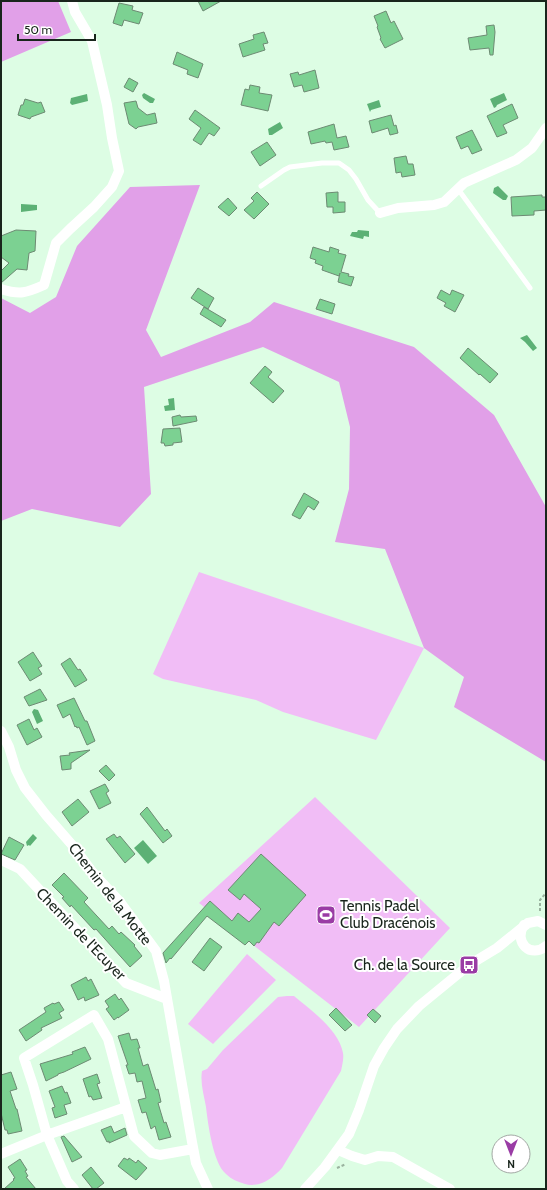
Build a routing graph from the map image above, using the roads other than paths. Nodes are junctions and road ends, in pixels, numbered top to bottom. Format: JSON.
{"nodes":[{"id":1,"x":72,"y":1,"type":"edge"},
{"id":2,"x":546,"y":128,"type":"edge"},
{"id":3,"x":261,"y":186,"type":"dead end"},
{"id":4,"x":458,"y":189,"type":"junction"},
{"id":5,"x":380,"y":213,"type":"joint"},
{"id":6,"x":530,"y":288,"type":"dead end"},
{"id":7,"x":1,"y":289,"type":"edge"},
{"id":8,"x":1,"y":731,"type":"edge"},
{"id":9,"x":1,"y":860,"type":"edge"},
{"id":10,"x":546,"y":925,"type":"edge"},
{"id":11,"x":524,"y":926,"type":"junction"},
{"id":12,"x":524,"y":946,"type":"junction"},
{"id":13,"x":546,"y":946,"type":"edge"},
{"id":14,"x":497,"y":948,"type":"junction"},
{"id":15,"x":167,"y":999,"type":"junction"},
{"id":16,"x":126,"y":1107,"type":"junction"},
{"id":17,"x":47,"y":1134,"type":"junction"},
{"id":18,"x":193,"y":1149,"type":"junction"},
{"id":19,"x":338,"y":1150,"type":"junction"},
{"id":20,"x":1,"y":1154,"type":"edge"},
{"id":21,"x":74,"y":1189,"type":"edge"},
{"id":22,"x":208,"y":1189,"type":"edge"},
{"id":23,"x":304,"y":1189,"type":"edge"},
{"id":24,"x":450,"y":1189,"type":"edge"}],
"edges":[{"from":1,"to":7,"type":"street"},
{"from":2,"to":4,"type":"street"},
{"from":3,"to":5,"type":"lane"},
{"from":4,"to":5,"type":"street"},
{"from":4,"to":6,"type":"lane"},
{"from":8,"to":15,"type":"street","name":"Chemin de la Motte"},
{"from":9,"to":15,"type":"street","name":"Chemin de l'Ecuyer"},
{"from":10,"to":11,"type":"street"},
{"from":11,"to":12,"type":"street"},
{"from":11,"to":14,"type":"street"},
{"from":12,"to":13,"type":"street"},
{"from":12,"to":14,"type":"street"},
{"from":14,"to":19,"type":"street"},
{"from":15,"to":18,"type":"street","name":"Chemin de la Motte"},
{"from":16,"to":17,"type":"street"},
{"from":16,"to":17,"type":"street"},
{"from":16,"to":18,"type":"street"},
{"from":17,"to":20,"type":"street"},
{"from":17,"to":21,"type":"street"},
{"from":18,"to":22,"type":"street","name":"Chemin de la Motte"},
{"from":19,"to":23,"type":"street"},
{"from":19,"to":24,"type":"street"}]}
